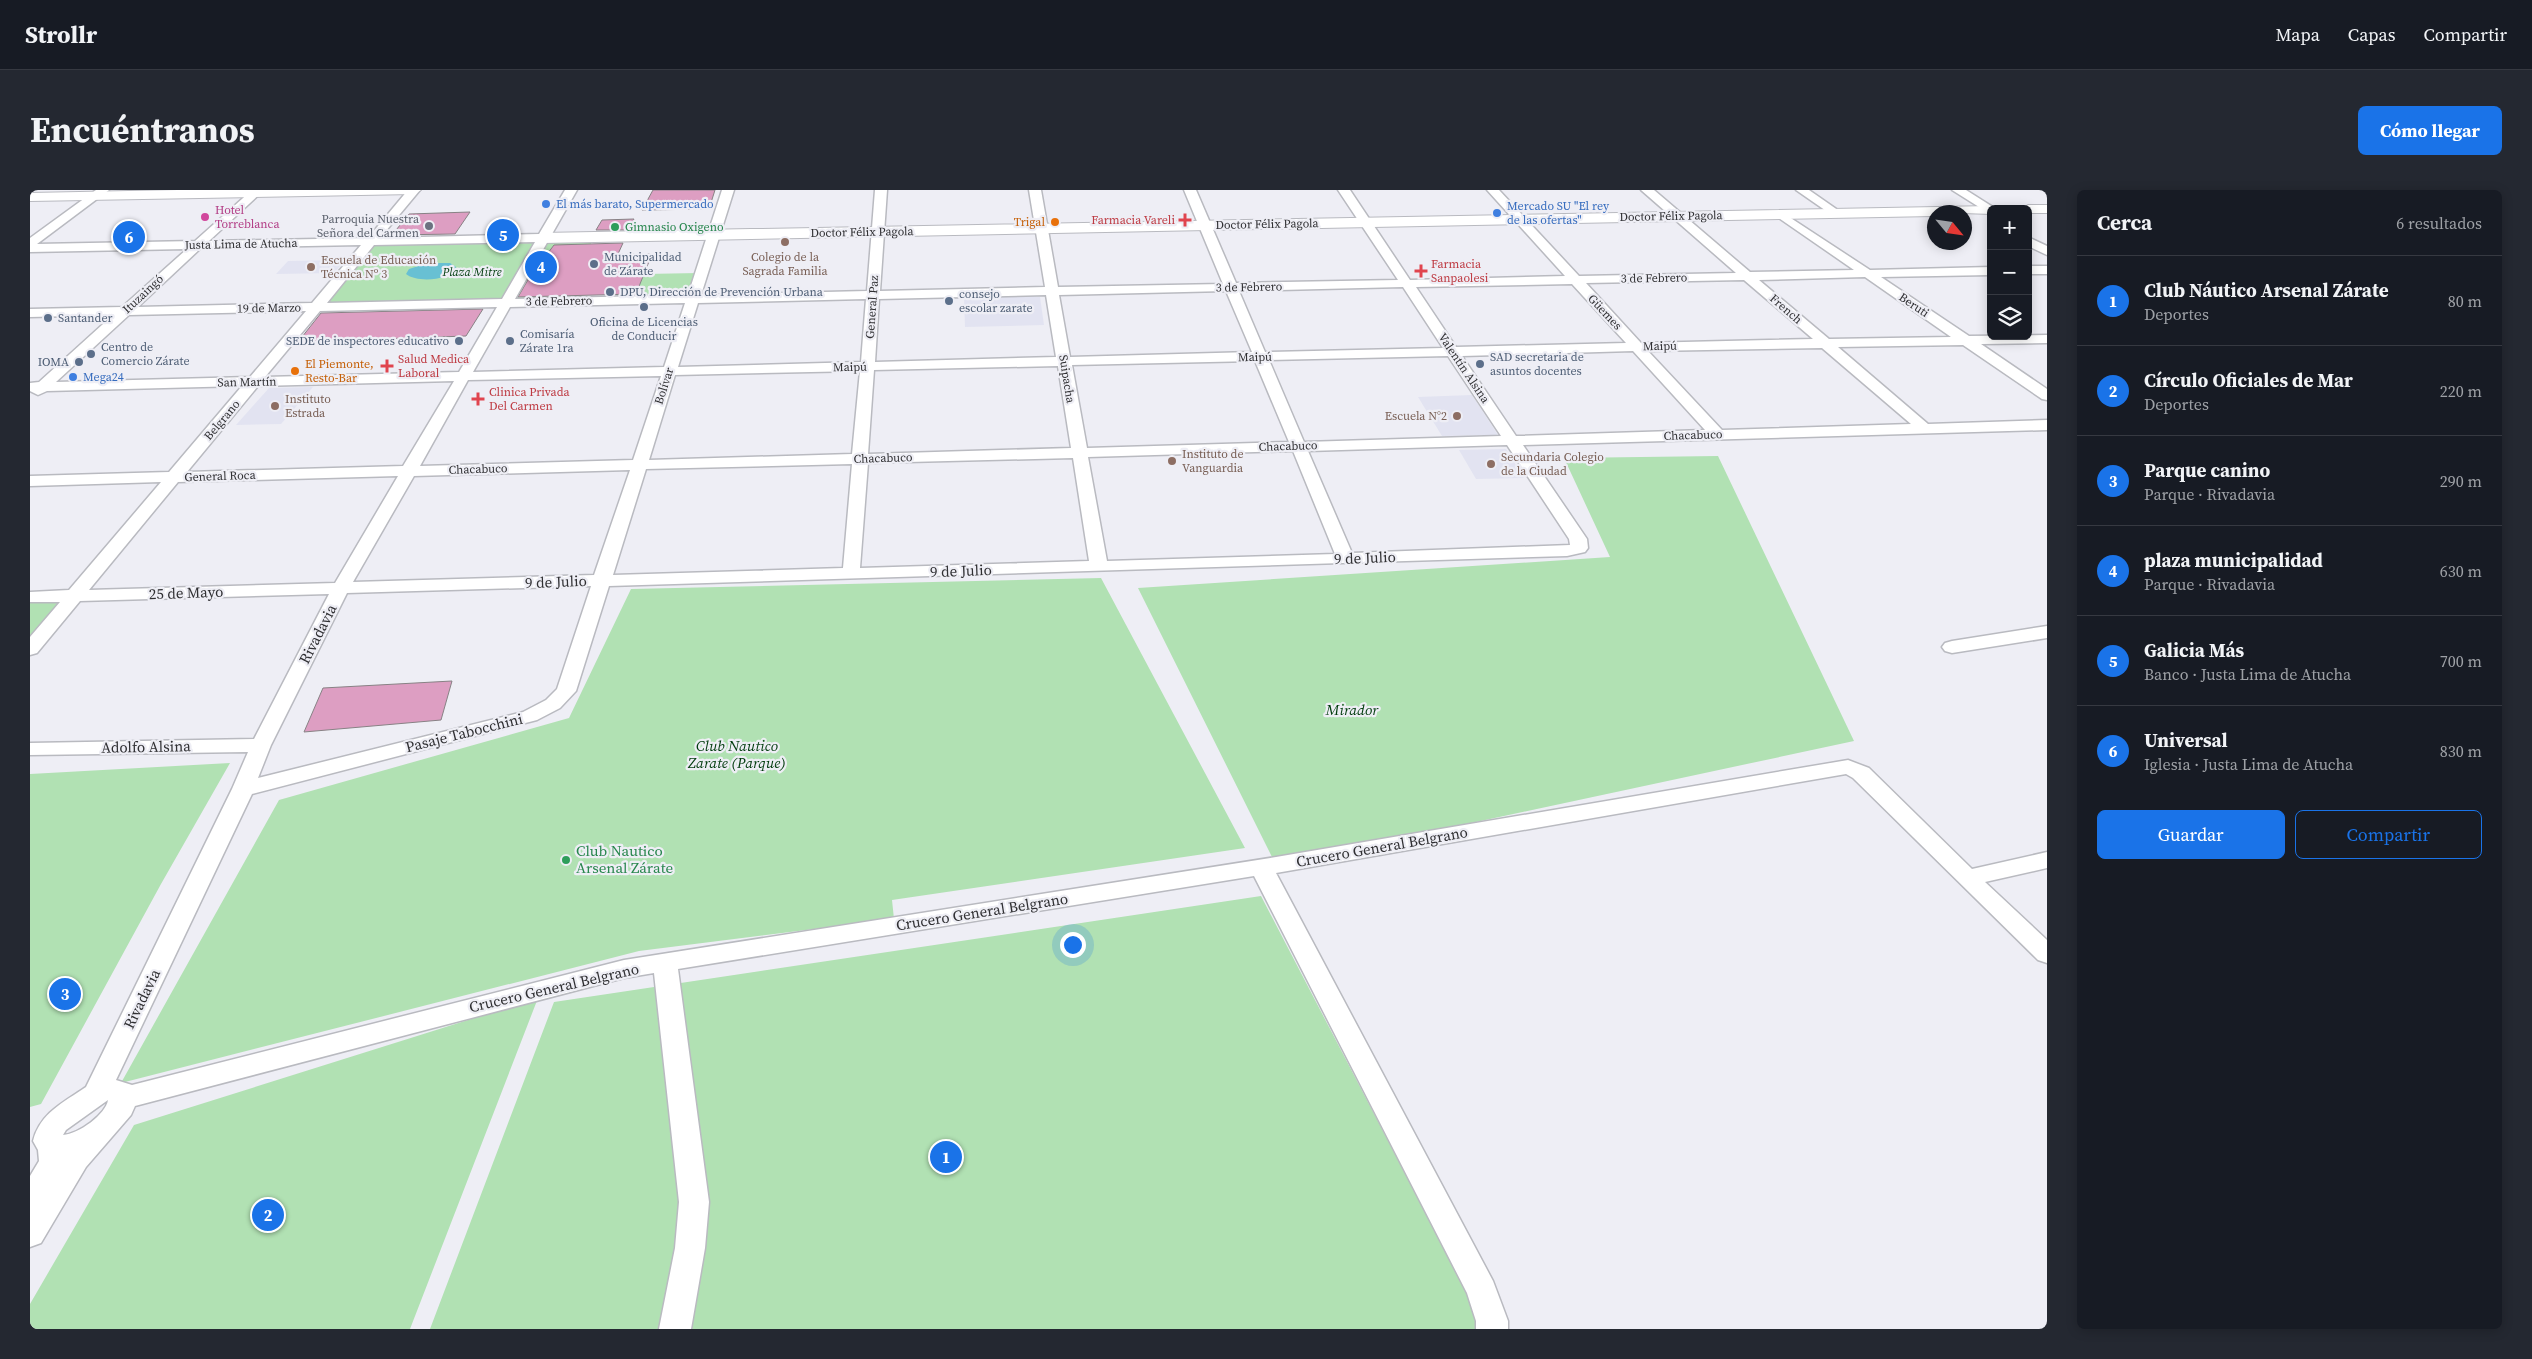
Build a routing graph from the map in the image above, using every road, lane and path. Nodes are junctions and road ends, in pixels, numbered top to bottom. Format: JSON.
{"nodes":[{"id":1,"x":414,"y":190,"type":"edge"},
{"id":2,"x":571,"y":190,"type":"edge"},
{"id":3,"x":728,"y":190,"type":"edge"},
{"id":4,"x":881,"y":190,"type":"edge"},
{"id":5,"x":1035,"y":190,"type":"edge"},
{"id":6,"x":1190,"y":190,"type":"edge"},
{"id":7,"x":1344,"y":190,"type":"edge"},
{"id":8,"x":1493,"y":190,"type":"edge"},
{"id":9,"x":1647,"y":190,"type":"edge"},
{"id":10,"x":1802,"y":190,"type":"edge"},
{"id":11,"x":1958,"y":190,"type":"edge"},
{"id":12,"x":256,"y":191,"type":"edge"},
{"id":13,"x":100,"y":193,"type":"edge"},
{"id":14,"x":30,"y":197,"type":"edge"},
{"id":15,"x":1987,"y":208,"type":"edge"},
{"id":16,"x":2032,"y":209,"type":"edge"},
{"id":17,"x":2047,"y":209,"type":"edge"},
{"id":18,"x":1972,"y":210,"type":"edge"},
{"id":19,"x":1987,"y":210,"type":"edge"},
{"id":20,"x":1927,"y":211,"type":"edge"},
{"id":21,"x":1972,"y":211,"type":"edge"},
{"id":22,"x":1836,"y":213,"type":"junction"},
{"id":23,"x":1780,"y":214,"type":"junction"},
{"id":24,"x":1678,"y":216,"type":"junction"},
{"id":25,"x":1520,"y":219,"type":"junction"},
{"id":26,"x":1987,"y":219,"type":"edge"},
{"id":27,"x":1365,"y":222,"type":"junction"},
{"id":28,"x":1204,"y":225,"type":"junction"},
{"id":29,"x":1042,"y":229,"type":"junction"},
{"id":30,"x":878,"y":232,"type":"junction"},
{"id":31,"x":714,"y":236,"type":"junction"},
{"id":32,"x":542,"y":238,"type":"junction"},
{"id":33,"x":369,"y":242,"type":"junction"},
{"id":34,"x":2032,"y":243,"type":"edge"},
{"id":35,"x":30,"y":244,"type":"edge"},
{"id":36,"x":197,"y":244,"type":"junction"},
{"id":37,"x":30,"y":248,"type":"edge"},
{"id":38,"x":2047,"y":251,"type":"edge"},
{"id":39,"x":2032,"y":270,"type":"edge"},
{"id":40,"x":2047,"y":270,"type":"edge"},
{"id":41,"x":1987,"y":271,"type":"edge"},
{"id":42,"x":1867,"y":274,"type":"junction"},
{"id":43,"x":1747,"y":276,"type":"junction"},
{"id":44,"x":1576,"y":280,"type":"junction"},
{"id":45,"x":1406,"y":283,"type":"junction"},
{"id":46,"x":1231,"y":287,"type":"junction"},
{"id":47,"x":1053,"y":291,"type":"junction"},
{"id":48,"x":873,"y":295,"type":"junction"},
{"id":49,"x":693,"y":298,"type":"junction"},
{"id":50,"x":508,"y":302,"type":"junction"},
{"id":51,"x":316,"y":307,"type":"junction"},
{"id":52,"x":124,"y":311,"type":"junction"},
{"id":53,"x":30,"y":313,"type":"edge"},
{"id":54,"x":2047,"y":339,"type":"edge"},
{"id":55,"x":1967,"y":341,"type":"junction"},
{"id":56,"x":1825,"y":343,"type":"junction"},
{"id":57,"x":1637,"y":347,"type":"junction"},
{"id":58,"x":1453,"y":352,"type":"junction"},
{"id":59,"x":1260,"y":357,"type":"junction"},
{"id":60,"x":1064,"y":362,"type":"junction"},
{"id":61,"x":867,"y":367,"type":"junction"},
{"id":62,"x":669,"y":372,"type":"junction"},
{"id":63,"x":464,"y":377,"type":"junction"},
{"id":64,"x":254,"y":382,"type":"junction"},
{"id":65,"x":36,"y":387,"type":"edge"},
{"id":66,"x":2047,"y":396,"type":"edge"},
{"id":67,"x":30,"y":399,"type":"edge"},
{"id":68,"x":2047,"y":425,"type":"edge"},
{"id":69,"x":1925,"y":429,"type":"junction"},
{"id":70,"x":1717,"y":434,"type":"junction"},
{"id":71,"x":1513,"y":442,"type":"junction"},
{"id":72,"x":1298,"y":446,"type":"junction"},
{"id":73,"x":1079,"y":453,"type":"junction"},
{"id":74,"x":860,"y":459,"type":"junction"},
{"id":75,"x":639,"y":463,"type":"junction"},
{"id":76,"x":409,"y":471,"type":"junction"},
{"id":77,"x":174,"y":477,"type":"junction"},
{"id":78,"x":30,"y":481,"type":"edge"},
{"id":79,"x":1579,"y":548,"type":"joint"},
{"id":80,"x":1346,"y":559,"type":"junction"},
{"id":81,"x":1099,"y":567,"type":"junction"},
{"id":82,"x":851,"y":574,"type":"junction"},
{"id":83,"x":600,"y":581,"type":"junction"},
{"id":84,"x":341,"y":588,"type":"junction"},
{"id":85,"x":75,"y":596,"type":"junction"},
{"id":86,"x":30,"y":597,"type":"edge"},
{"id":87,"x":2047,"y":632,"type":"edge"},
{"id":88,"x":1952,"y":646,"type":"dead end"},
{"id":89,"x":30,"y":649,"type":"edge"},
{"id":90,"x":261,"y":745,"type":"junction"},
{"id":91,"x":30,"y":749,"type":"edge"},
{"id":92,"x":244,"y":789,"type":"junction"},
{"id":93,"x":2047,"y":860,"type":"edge"},
{"id":94,"x":1261,"y":867,"type":"junction"},
{"id":95,"x":1967,"y":878,"type":"junction"},
{"id":96,"x":2047,"y":954,"type":"edge"},
{"id":97,"x":665,"y":964,"type":"junction"},
{"id":98,"x":96,"y":1094,"type":"junction"},
{"id":99,"x":124,"y":1098,"type":"junction"},
{"id":100,"x":96,"y":1134,"type":"junction"},
{"id":101,"x":45,"y":1136,"type":"edge"},
{"id":102,"x":30,"y":1203,"type":"edge"},
{"id":103,"x":30,"y":1234,"type":"edge"},
{"id":104,"x":675,"y":1329,"type":"edge"},
{"id":105,"x":1492,"y":1329,"type":"edge"}],
"edges":[{"from":1,"to":12,"type":"street"},
{"from":1,"to":33,"type":"street","name":"Belgrano"},
{"from":2,"to":32,"type":"street","name":"Rivadavia"},
{"from":3,"to":31,"type":"street","name":"Bolívar"},
{"from":4,"to":30,"type":"street","name":"General Paz"},
{"from":5,"to":29,"type":"street","name":"Suipacha"},
{"from":6,"to":28,"type":"street"},
{"from":7,"to":27,"type":"street","name":"Valentín Alsina"},
{"from":8,"to":25,"type":"street","name":"Güemes"},
{"from":9,"to":24,"type":"street","name":"French"},
{"from":10,"to":22,"type":"street"},
{"from":11,"to":15,"type":"street"},
{"from":12,"to":13,"type":"street"},
{"from":12,"to":36,"type":"street","name":"Ituzaingó"},
{"from":13,"to":14,"type":"street"},
{"from":13,"to":35,"type":"street"},
{"from":16,"to":17,"type":"street"},
{"from":18,"to":19,"type":"street","name":"Doctor Félix Pagola"},
{"from":20,"to":22,"type":"street","name":"Doctor Félix Pagola"},
{"from":21,"to":26,"type":"street"},
{"from":22,"to":23,"type":"street","name":"Doctor Félix Pagola"},
{"from":23,"to":24,"type":"street","name":"Doctor Félix Pagola"},
{"from":23,"to":42,"type":"street","name":"Beruti"},
{"from":24,"to":25,"type":"street","name":"Doctor Félix Pagola"},
{"from":24,"to":43,"type":"street","name":"French"},
{"from":25,"to":27,"type":"street","name":"Doctor Félix Pagola"},
{"from":25,"to":44,"type":"street","name":"Güemes"},
{"from":27,"to":28,"type":"street","name":"Doctor Félix Pagola"},
{"from":27,"to":45,"type":"street","name":"Valentín Alsina"},
{"from":28,"to":29,"type":"street","name":"Doctor Félix Pagola"},
{"from":28,"to":46,"type":"street"},
{"from":29,"to":30,"type":"street","name":"Doctor Félix Pagola"},
{"from":29,"to":47,"type":"street","name":"Suipacha"},
{"from":30,"to":31,"type":"street","name":"Doctor Félix Pagola"},
{"from":30,"to":48,"type":"street","name":"General Paz"},
{"from":31,"to":32,"type":"street","name":"Doctor Félix Pagola"},
{"from":31,"to":49,"type":"street","name":"Bolívar"},
{"from":32,"to":33,"type":"street","name":"Justa Lima de Atucha"},
{"from":32,"to":50,"type":"street","name":"Rivadavia"},
{"from":33,"to":36,"type":"street","name":"Justa Lima de Atucha"},
{"from":33,"to":51,"type":"street","name":"Belgrano"},
{"from":34,"to":38,"type":"street"},
{"from":36,"to":37,"type":"street","name":"Justa Lima de Atucha"},
{"from":36,"to":52,"type":"street","name":"Ituzaingó"},
{"from":39,"to":40,"type":"street"},
{"from":41,"to":42,"type":"street","name":"3 de Febrero"},
{"from":42,"to":43,"type":"street","name":"3 de Febrero"},
{"from":42,"to":55,"type":"street","name":"Beruti"},
{"from":43,"to":44,"type":"street","name":"3 de Febrero"},
{"from":43,"to":56,"type":"street","name":"French"},
{"from":44,"to":45,"type":"street","name":"3 de Febrero"},
{"from":44,"to":57,"type":"street","name":"Güemes"},
{"from":45,"to":46,"type":"street","name":"3 de Febrero"},
{"from":45,"to":58,"type":"street","name":"Valentín Alsina"},
{"from":46,"to":47,"type":"street","name":"3 de Febrero"},
{"from":46,"to":59,"type":"street"},
{"from":47,"to":48,"type":"street","name":"3 de Febrero"},
{"from":47,"to":60,"type":"street","name":"Suipacha"},
{"from":48,"to":49,"type":"street","name":"3 de Febrero"},
{"from":48,"to":61,"type":"street","name":"General Paz"},
{"from":49,"to":50,"type":"street","name":"3 de Febrero"},
{"from":49,"to":62,"type":"street","name":"Bolívar"},
{"from":50,"to":51,"type":"street","name":"19 de Marzo"},
{"from":50,"to":63,"type":"street","name":"Rivadavia"},
{"from":51,"to":52,"type":"street","name":"19 de Marzo"},
{"from":51,"to":64,"type":"street","name":"Belgrano"},
{"from":52,"to":53,"type":"street","name":"19 de Marzo"},
{"from":52,"to":65,"type":"street","name":"Ituzaingó"},
{"from":54,"to":55,"type":"street","name":"Maipú"},
{"from":55,"to":56,"type":"street","name":"Maipú"},
{"from":55,"to":66,"type":"street","name":"Beruti"},
{"from":56,"to":57,"type":"street","name":"Maipú"},
{"from":56,"to":69,"type":"street","name":"French"},
{"from":57,"to":58,"type":"street","name":"Maipú"},
{"from":57,"to":70,"type":"street","name":"Güemes"},
{"from":58,"to":59,"type":"street","name":"Maipú"},
{"from":58,"to":71,"type":"street","name":"Valentín Alsina"},
{"from":59,"to":60,"type":"street","name":"Maipú"},
{"from":59,"to":72,"type":"street"},
{"from":60,"to":61,"type":"street","name":"Maipú"},
{"from":60,"to":73,"type":"street","name":"Suipacha"},
{"from":61,"to":62,"type":"street","name":"Maipú"},
{"from":61,"to":74,"type":"street","name":"General Paz"},
{"from":62,"to":63,"type":"street","name":"Maipú"},
{"from":62,"to":75,"type":"street","name":"Bolívar"},
{"from":63,"to":64,"type":"street","name":"San Martín"},
{"from":63,"to":76,"type":"street","name":"Rivadavia"},
{"from":64,"to":65,"type":"street","name":"San Martín"},
{"from":64,"to":77,"type":"street","name":"Belgrano"},
{"from":65,"to":67,"type":"street","name":"Ituzaingó"},
{"from":68,"to":69,"type":"street","name":"Chacabuco"},
{"from":69,"to":70,"type":"street","name":"Chacabuco"},
{"from":70,"to":71,"type":"street","name":"Chacabuco"},
{"from":71,"to":72,"type":"street","name":"Chacabuco"},
{"from":71,"to":79,"type":"street","name":"Valentín Alsina"},
{"from":72,"to":73,"type":"street","name":"Chacabuco"},
{"from":72,"to":80,"type":"street"},
{"from":73,"to":74,"type":"street","name":"Chacabuco"},
{"from":73,"to":81,"type":"street","name":"Suipacha"},
{"from":74,"to":75,"type":"street","name":"Chacabuco"},
{"from":74,"to":82,"type":"street","name":"General Paz"},
{"from":75,"to":76,"type":"street","name":"Chacabuco"},
{"from":75,"to":83,"type":"street","name":"Bolívar"},
{"from":76,"to":77,"type":"street","name":"General Roca"},
{"from":76,"to":84,"type":"street","name":"Rivadavia"},
{"from":77,"to":78,"type":"street","name":"General Roca"},
{"from":77,"to":85,"type":"street","name":"Belgrano"},
{"from":79,"to":80,"type":"street","name":"9 de Julio"},
{"from":80,"to":81,"type":"street","name":"9 de Julio"},
{"from":81,"to":82,"type":"street","name":"9 de Julio"},
{"from":82,"to":83,"type":"street","name":"9 de Julio"},
{"from":83,"to":84,"type":"street","name":"9 de Julio"},
{"from":83,"to":92,"type":"street","name":"Pasaje Tabocchini"},
{"from":84,"to":85,"type":"street","name":"25 de Mayo"},
{"from":84,"to":90,"type":"street","name":"Rivadavia"},
{"from":85,"to":86,"type":"street","name":"25 de Mayo"},
{"from":85,"to":89,"type":"street","name":"Belgrano"},
{"from":87,"to":88,"type":"street"},
{"from":90,"to":91,"type":"street","name":"Adolfo Alsina"},
{"from":90,"to":92,"type":"street","name":"Rivadavia"},
{"from":92,"to":98,"type":"street","name":"Rivadavia"},
{"from":93,"to":95,"type":"street"},
{"from":94,"to":95,"type":"street","name":"Crucero General Belgrano"},
{"from":94,"to":97,"type":"street","name":"Crucero General Belgrano"},
{"from":94,"to":105,"type":"street"},
{"from":95,"to":96,"type":"street"},
{"from":97,"to":99,"type":"street","name":"Crucero General Belgrano"},
{"from":97,"to":104,"type":"street"},
{"from":98,"to":99,"type":"street","name":"Rivadavia"},
{"from":98,"to":101,"type":"street","name":"Rivadavia"},
{"from":99,"to":100,"type":"street"},
{"from":100,"to":101,"type":"street"},
{"from":100,"to":103,"type":"street"},
{"from":101,"to":102,"type":"street"}]}
